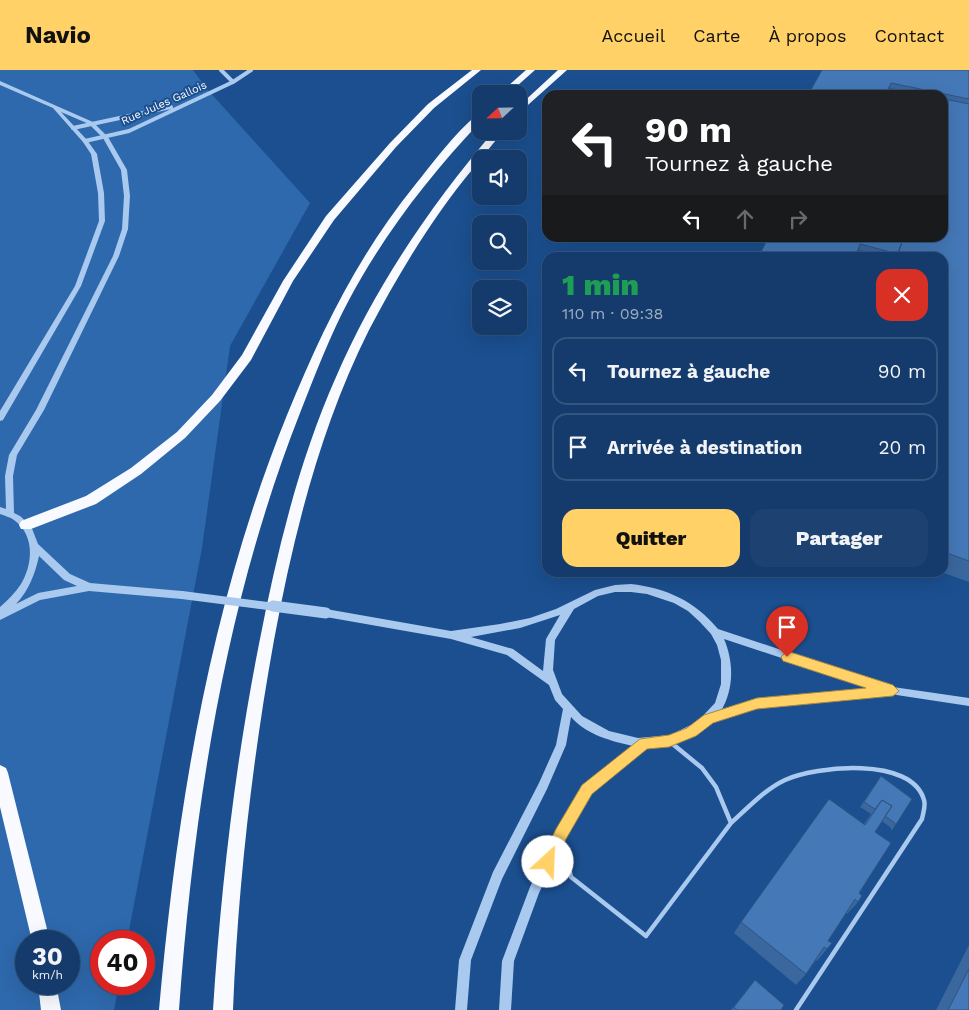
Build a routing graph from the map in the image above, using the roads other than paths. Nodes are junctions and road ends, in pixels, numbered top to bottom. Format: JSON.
{"nodes":[{"id":1,"x":221,"y":70,"type":"edge"},
{"id":2,"x":251,"y":70,"type":"edge"},
{"id":3,"x":477,"y":70,"type":"edge"},
{"id":4,"x":531,"y":70,"type":"edge"},
{"id":5,"x":563,"y":70,"type":"edge"},
{"id":6,"x":233,"y":82,"type":"junction"},
{"id":7,"x":0,"y":83,"type":"edge"},
{"id":8,"x":514,"y":85,"type":"edge"},
{"id":9,"x":528,"y":102,"type":"edge"},
{"id":10,"x":51,"y":105,"type":"junction"},
{"id":11,"x":181,"y":105,"type":"junction"},
{"id":12,"x":91,"y":123,"type":"junction"},
{"id":13,"x":472,"y":125,"type":"edge"},
{"id":14,"x":73,"y":128,"type":"junction"},
{"id":15,"x":105,"y":136,"type":"junction"},
{"id":16,"x":85,"y":140,"type":"junction"},
{"id":17,"x":492,"y":140,"type":"edge"},
{"id":18,"x":0,"y":418,"type":"edge"},
{"id":19,"x":0,"y":510,"type":"edge"},
{"id":20,"x":10,"y":513,"type":"junction"},
{"id":21,"x":26,"y":526,"type":"junction"},
{"id":22,"x":36,"y":547,"type":"junction"},
{"id":23,"x":89,"y":587,"type":"junction"},
{"id":24,"x":570,"y":607,"type":"junction"},
{"id":25,"x":0,"y":615,"type":"edge"},
{"id":26,"x":715,"y":632,"type":"junction"},
{"id":27,"x":451,"y":635,"type":"junction"},
{"id":28,"x":550,"y":681,"type":"junction"},
{"id":29,"x":893,"y":691,"type":"junction"},
{"id":30,"x":969,"y":702,"type":"edge"},
{"id":31,"x":567,"y":710,"type":"junction"},
{"id":32,"x":709,"y":719,"type":"junction"},
{"id":33,"x":669,"y":741,"type":"junction"},
{"id":34,"x":644,"y":743,"type":"junction"},
{"id":35,"x":0,"y":773,"type":"edge"},
{"id":36,"x":731,"y":823,"type":"junction"},
{"id":37,"x":561,"y":834,"type":"junction"},
{"id":38,"x":38,"y":930,"type":"edge"},
{"id":39,"x":49,"y":995,"type":"edge"},
{"id":40,"x":51,"y":1010,"type":"edge"},
{"id":41,"x":169,"y":1010,"type":"edge"},
{"id":42,"x":223,"y":1010,"type":"edge"},
{"id":43,"x":461,"y":1010,"type":"edge"},
{"id":44,"x":505,"y":1010,"type":"edge"},
{"id":45,"x":796,"y":1010,"type":"edge"}],
"edges":[{"from":1,"to":6,"type":"street"},
{"from":2,"to":6,"type":"street","name":"Rue Jules Gallois"},
{"from":3,"to":21,"type":"highway"},
{"from":4,"to":8,"type":"highway"},
{"from":5,"to":9,"type":"highway"},
{"from":6,"to":11,"type":"street","name":"Rue Jules Gallois"},
{"from":7,"to":10,"type":"street"},
{"from":10,"to":12,"type":"street"},
{"from":10,"to":14,"type":"street"},
{"from":11,"to":12,"type":"street"},
{"from":11,"to":15,"type":"street","name":"Rue Jules Gallois"},
{"from":12,"to":14,"type":"street"},
{"from":12,"to":15,"type":"street"},
{"from":13,"to":41,"type":"highway"},
{"from":14,"to":16,"type":"street"},
{"from":15,"to":16,"type":"street","name":"Rue Jules Gallois"},
{"from":15,"to":20,"type":"street"},
{"from":16,"to":18,"type":"street"},
{"from":17,"to":42,"type":"highway"},
{"from":19,"to":20,"type":"street"},
{"from":20,"to":21,"type":"street"},
{"from":21,"to":22,"type":"street"},
{"from":22,"to":23,"type":"street"},
{"from":22,"to":25,"type":"street"},
{"from":23,"to":25,"type":"street"},
{"from":23,"to":27,"type":"street","bridge":true},
{"from":24,"to":26,"type":"street"},
{"from":24,"to":27,"type":"street"},
{"from":24,"to":28,"type":"street"},
{"from":26,"to":29,"type":"street"},
{"from":26,"to":32,"type":"street"},
{"from":27,"to":28,"type":"street"},
{"from":28,"to":31,"type":"street"},
{"from":29,"to":30,"type":"street"},
{"from":29,"to":32,"type":"street"},
{"from":31,"to":34,"type":"street"},
{"from":31,"to":43,"type":"street"},
{"from":32,"to":33,"type":"street"},
{"from":33,"to":34,"type":"street"},
{"from":33,"to":36,"type":"lane"},
{"from":34,"to":37,"type":"street"},
{"from":35,"to":38,"type":"highway"},
{"from":36,"to":37,"type":"lane"},
{"from":36,"to":45,"type":"lane"},
{"from":37,"to":44,"type":"street"},
{"from":39,"to":40,"type":"highway"}]}
